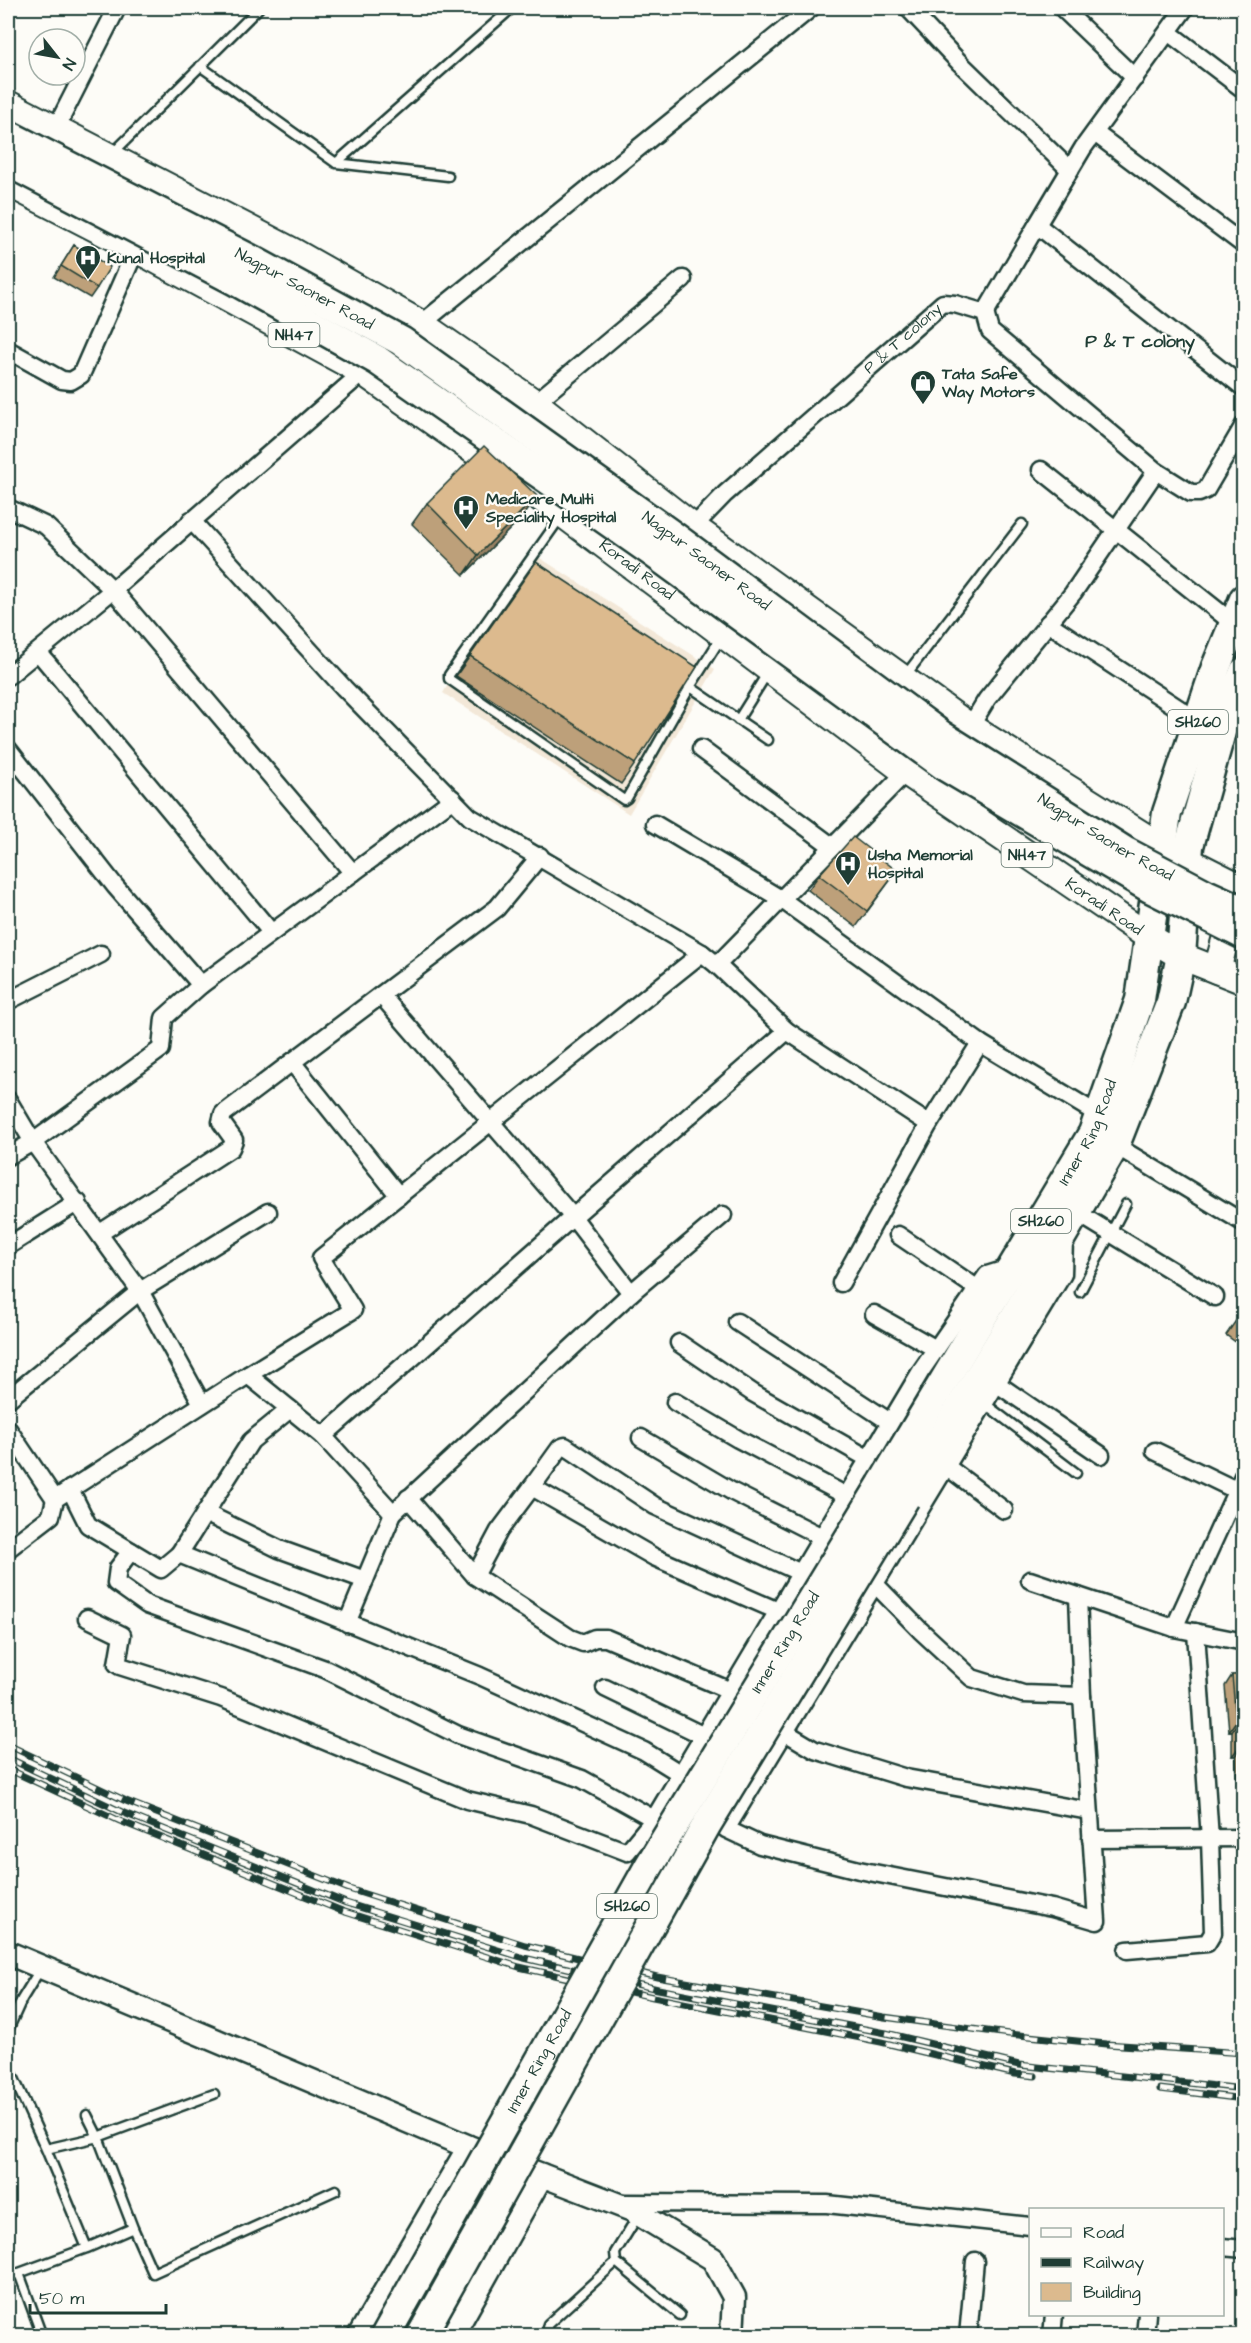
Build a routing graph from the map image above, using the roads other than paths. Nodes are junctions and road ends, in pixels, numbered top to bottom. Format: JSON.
{"nodes":[{"id":1,"x":117,"y":8,"type":"edge"},
{"id":2,"x":259,"y":8,"type":"edge"},
{"id":3,"x":512,"y":8,"type":"edge"},
{"id":4,"x":811,"y":8,"type":"edge"},
{"id":5,"x":908,"y":8,"type":"edge"},
{"id":6,"x":1062,"y":8,"type":"edge"},
{"id":7,"x":1185,"y":8,"type":"edge"},
{"id":8,"x":1168,"y":32,"type":"junction"},
{"id":9,"x":200,"y":66,"type":"junction"},
{"id":10,"x":1135,"y":78,"type":"junction"},
{"id":11,"x":1244,"y":90,"type":"edge"},
{"id":12,"x":8,"y":104,"type":"edge"},
{"id":13,"x":56,"y":128,"type":"junction"},
{"id":14,"x":1095,"y":133,"type":"junction"},
{"id":15,"x":8,"y":135,"type":"edge"},
{"id":16,"x":110,"y":156,"type":"junction"},
{"id":17,"x":8,"y":162,"type":"edge"},
{"id":18,"x":336,"y":163,"type":"junction"},
{"id":19,"x":1070,"y":170,"type":"junction"},
{"id":20,"x":448,"y":176,"type":"dead end"},
{"id":21,"x":8,"y":183,"type":"edge"},
{"id":22,"x":1037,"y":225,"type":"junction"},
{"id":23,"x":1244,"y":245,"type":"edge"},
{"id":24,"x":136,"y":249,"type":"junction"},
{"id":25,"x":683,"y":279,"type":"dead end"},
{"id":26,"x":985,"y":313,"type":"junction"},
{"id":27,"x":421,"y":324,"type":"junction"},
{"id":28,"x":8,"y":350,"type":"edge"},
{"id":29,"x":363,"y":372,"type":"junction"},
{"id":30,"x":1244,"y":388,"type":"edge"},
{"id":31,"x":536,"y":403,"type":"junction"},
{"id":32,"x":1244,"y":425,"type":"edge"},
{"id":33,"x":1041,"y":470,"type":"dead end"},
{"id":34,"x":1156,"y":471,"type":"junction"},
{"id":35,"x":8,"y":508,"type":"edge"},
{"id":36,"x":563,"y":514,"type":"junction"},
{"id":37,"x":191,"y":520,"type":"junction"},
{"id":38,"x":1022,"y":524,"type":"dead end"},
{"id":39,"x":693,"y":527,"type":"junction"},
{"id":40,"x":1116,"y":530,"type":"junction"},
{"id":41,"x":524,"y":569,"type":"junction"},
{"id":42,"x":534,"y":576,"type":"edge"},
{"id":43,"x":113,"y":590,"type":"junction"},
{"id":44,"x":1238,"y":611,"type":"edge"},
{"id":45,"x":1048,"y":623,"type":"junction"},
{"id":46,"x":723,"y":635,"type":"junction"},
{"id":47,"x":39,"y":652,"type":"junction"},
{"id":48,"x":769,"y":670,"type":"junction"},
{"id":49,"x":1244,"y":672,"type":"edge"},
{"id":50,"x":8,"y":676,"type":"edge"},
{"id":51,"x":681,"y":680,"type":"edge"},
{"id":52,"x":913,"y":686,"type":"junction"},
{"id":53,"x":690,"y":687,"type":"junction"},
{"id":54,"x":738,"y":720,"type":"junction"},
{"id":55,"x":1198,"y":720,"type":"junction"},
{"id":56,"x":970,"y":727,"type":"junction"},
{"id":57,"x":768,"y":740,"type":"dead end"},
{"id":58,"x":8,"y":749,"type":"edge"},
{"id":59,"x":701,"y":749,"type":"dead end"},
{"id":60,"x":898,"y":766,"type":"junction"},
{"id":61,"x":453,"y":800,"type":"junction"},
{"id":62,"x":655,"y":824,"type":"dead end"},
{"id":63,"x":833,"y":847,"type":"junction"},
{"id":64,"x":1163,"y":848,"type":"junction"},
{"id":65,"x":540,"y":856,"type":"junction"},
{"id":66,"x":1188,"y":861,"type":"junction"},
{"id":67,"x":353,"y":873,"type":"junction"},
{"id":68,"x":1242,"y":896,"type":"edge"},
{"id":69,"x":781,"y":899,"type":"junction"},
{"id":70,"x":270,"y":932,"type":"junction"},
{"id":71,"x":1244,"y":935,"type":"edge"},
{"id":72,"x":1149,"y":937,"type":"junction"},
{"id":73,"x":702,"y":953,"type":"junction"},
{"id":74,"x":101,"y":954,"type":"dead end"},
{"id":75,"x":1181,"y":956,"type":"junction"},
{"id":76,"x":717,"y":964,"type":"junction"},
{"id":77,"x":1217,"y":970,"type":"junction"},
{"id":78,"x":1244,"y":981,"type":"edge"},
{"id":79,"x":201,"y":985,"type":"junction"},
{"id":80,"x":381,"y":995,"type":"junction"},
{"id":81,"x":8,"y":1000,"type":"edge"},
{"id":82,"x":787,"y":1031,"type":"junction"},
{"id":83,"x":980,"y":1043,"type":"junction"},
{"id":84,"x":292,"y":1062,"type":"junction"},
{"id":85,"x":8,"y":1100,"type":"edge"},
{"id":86,"x":492,"y":1123,"type":"junction"},
{"id":87,"x":928,"y":1124,"type":"junction"},
{"id":88,"x":1102,"y":1131,"type":"junction"},
{"id":89,"x":33,"y":1142,"type":"junction"},
{"id":90,"x":8,"y":1156,"type":"edge"},
{"id":91,"x":399,"y":1196,"type":"junction"},
{"id":92,"x":78,"y":1202,"type":"junction"},
{"id":93,"x":1126,"y":1204,"type":"dead end"},
{"id":94,"x":268,"y":1212,"type":"dead end"},
{"id":95,"x":723,"y":1215,"type":"dead end"},
{"id":96,"x":573,"y":1217,"type":"junction"},
{"id":97,"x":1070,"y":1222,"type":"junction"},
{"id":98,"x":1244,"y":1223,"type":"edge"},
{"id":99,"x":100,"y":1233,"type":"junction"},
{"id":100,"x":1110,"y":1233,"type":"junction"},
{"id":101,"x":898,"y":1235,"type":"dead end"},
{"id":102,"x":8,"y":1246,"type":"edge"},
{"id":103,"x":1014,"y":1266,"type":"junction"},
{"id":104,"x":841,"y":1283,"type":"dead end"},
{"id":105,"x":978,"y":1289,"type":"junction"},
{"id":106,"x":140,"y":1291,"type":"junction"},
{"id":107,"x":1080,"y":1292,"type":"dead end"},
{"id":108,"x":631,"y":1293,"type":"junction"},
{"id":109,"x":1215,"y":1297,"type":"dead end"},
{"id":110,"x":874,"y":1314,"type":"dead end"},
{"id":111,"x":737,"y":1322,"type":"dead end"},
{"id":112,"x":679,"y":1343,"type":"dead end"},
{"id":113,"x":936,"y":1349,"type":"junction"},
{"id":114,"x":248,"y":1375,"type":"junction"},
{"id":115,"x":996,"y":1383,"type":"junction"},
{"id":116,"x":8,"y":1399,"type":"edge"},
{"id":117,"x":675,"y":1402,"type":"dead end"},
{"id":118,"x":984,"y":1403,"type":"junction"},
{"id":119,"x":202,"y":1404,"type":"junction"},
{"id":120,"x":290,"y":1409,"type":"junction"},
{"id":121,"x":890,"y":1422,"type":"junction"},
{"id":122,"x":8,"y":1429,"type":"edge"},
{"id":123,"x":323,"y":1436,"type":"junction"},
{"id":124,"x":641,"y":1438,"type":"dead end"},
{"id":125,"x":1155,"y":1451,"type":"dead end"},
{"id":126,"x":1101,"y":1455,"type":"dead end"},
{"id":127,"x":868,"y":1459,"type":"junction"},
{"id":128,"x":946,"y":1466,"type":"junction"},
{"id":129,"x":1076,"y":1473,"type":"dead end"},
{"id":130,"x":1244,"y":1474,"type":"edge"},
{"id":131,"x":532,"y":1486,"type":"junction"},
{"id":132,"x":894,"y":1491,"type":"junction"},
{"id":133,"x":1239,"y":1492,"type":"edge"},
{"id":134,"x":63,"y":1494,"type":"junction"},
{"id":135,"x":847,"y":1496,"type":"junction"},
{"id":136,"x":408,"y":1498,"type":"junction"},
{"id":137,"x":1004,"y":1510,"type":"dead end"},
{"id":138,"x":205,"y":1513,"type":"junction"},
{"id":139,"x":393,"y":1513,"type":"junction"},
{"id":140,"x":822,"y":1537,"type":"junction"},
{"id":141,"x":8,"y":1549,"type":"edge"},
{"id":142,"x":131,"y":1551,"type":"junction"},
{"id":143,"x":179,"y":1554,"type":"junction"},
{"id":144,"x":801,"y":1573,"type":"junction"},
{"id":145,"x":475,"y":1576,"type":"junction"},
{"id":146,"x":365,"y":1580,"type":"junction"},
{"id":147,"x":1030,"y":1580,"type":"dead end"},
{"id":148,"x":874,"y":1583,"type":"junction"},
{"id":149,"x":1078,"y":1596,"type":"junction"},
{"id":150,"x":778,"y":1611,"type":"junction"},
{"id":151,"x":87,"y":1618,"type":"dead end"},
{"id":152,"x":347,"y":1623,"type":"junction"},
{"id":153,"x":1174,"y":1628,"type":"junction"},
{"id":154,"x":1196,"y":1632,"type":"junction"},
{"id":155,"x":1244,"y":1642,"type":"edge"},
{"id":156,"x":605,"y":1688,"type":"dead end"},
{"id":157,"x":731,"y":1690,"type":"junction"},
{"id":158,"x":1082,"y":1696,"type":"junction"},
{"id":159,"x":785,"y":1732,"type":"junction"},
{"id":160,"x":704,"y":1736,"type":"junction"},
{"id":161,"x":681,"y":1774,"type":"junction"},
{"id":162,"x":1089,"y":1811,"type":"junction"},
{"id":163,"x":654,"y":1819,"type":"junction"},
{"id":164,"x":1244,"y":1838,"type":"edge"},
{"id":165,"x":1091,"y":1839,"type":"junction"},
{"id":166,"x":1210,"y":1839,"type":"junction"},
{"id":167,"x":1127,"y":1950,"type":"dead end"},
{"id":168,"x":8,"y":1953,"type":"edge"},
{"id":169,"x":41,"y":1968,"type":"junction"},
{"id":170,"x":8,"y":2030,"type":"edge"},
{"id":171,"x":8,"y":2065,"type":"edge"},
{"id":172,"x":214,"y":2094,"type":"dead end"},
{"id":173,"x":87,"y":2115,"type":"dead end"},
{"id":174,"x":98,"y":2137,"type":"junction"},
{"id":175,"x":469,"y":2147,"type":"junction"},
{"id":176,"x":46,"y":2149,"type":"junction"},
{"id":177,"x":542,"y":2175,"type":"junction"},
{"id":178,"x":336,"y":2190,"type":"dead end"},
{"id":179,"x":614,"y":2203,"type":"junction"},
{"id":180,"x":639,"y":2214,"type":"junction"},
{"id":181,"x":1029,"y":2226,"type":"edge"},
{"id":182,"x":133,"y":2228,"type":"junction"},
{"id":183,"x":1224,"y":2247,"type":"edge"},
{"id":184,"x":87,"y":2248,"type":"junction"},
{"id":185,"x":1244,"y":2249,"type":"edge"},
{"id":186,"x":975,"y":2261,"type":"dead end"},
{"id":187,"x":616,"y":2262,"type":"junction"},
{"id":188,"x":19,"y":2273,"type":"junction"},
{"id":189,"x":8,"y":2277,"type":"edge"},
{"id":190,"x":680,"y":2315,"type":"dead end"},
{"id":191,"x":1054,"y":2316,"type":"edge"},
{"id":192,"x":1147,"y":2316,"type":"edge"},
{"id":193,"x":42,"y":2336,"type":"edge"},
{"id":194,"x":359,"y":2336,"type":"edge"},
{"id":195,"x":385,"y":2336,"type":"edge"},
{"id":196,"x":421,"y":2336,"type":"edge"},
{"id":197,"x":452,"y":2336,"type":"edge"},
{"id":198,"x":545,"y":2336,"type":"edge"},
{"id":199,"x":732,"y":2336,"type":"edge"},
{"id":200,"x":968,"y":2336,"type":"edge"},
{"id":201,"x":1052,"y":2336,"type":"edge"},
{"id":202,"x":1145,"y":2336,"type":"edge"}],
"edges":[{"from":1,"to":13,"type":"street"},
{"from":2,"to":9,"type":"lane"},
{"from":3,"to":18,"type":"lane"},
{"from":4,"to":27,"type":"street"},
{"from":5,"to":19,"type":"street"},
{"from":6,"to":10,"type":"street"},
{"from":7,"to":8,"type":"street"},
{"from":8,"to":10,"type":"street"},
{"from":8,"to":11,"type":"street"},
{"from":9,"to":16,"type":"lane"},
{"from":9,"to":18,"type":"lane"},
{"from":10,"to":14,"type":"street"},
{"from":12,"to":13,"type":"main road"},
{"from":13,"to":16,"type":"main road"},
{"from":14,"to":19,"type":"street"},
{"from":14,"to":23,"type":"street"},
{"from":15,"to":68,"type":"highway","name":"Nagpur Saoner Road","number":"NH47","bridge":true},
{"from":16,"to":27,"type":"main road"},
{"from":17,"to":71,"type":"highway","name":"Nagpur Saoner Road","number":"NH47","bridge":true},
{"from":18,"to":20,"type":"lane"},
{"from":19,"to":22,"type":"street"},
{"from":21,"to":24,"type":"main road","name":"Koradi Road","number":"NH47"},
{"from":22,"to":26,"type":"street"},
{"from":22,"to":30,"type":"street"},
{"from":24,"to":28,"type":"street"},
{"from":24,"to":29,"type":"main road","name":"Koradi Road","number":"NH47"},
{"from":25,"to":31,"type":"street"},
{"from":26,"to":34,"type":"street"},
{"from":26,"to":39,"type":"street","name":"P & T colony"},
{"from":27,"to":29,"type":"street"},
{"from":27,"to":31,"type":"main road"},
{"from":29,"to":36,"type":"main road","name":"Koradi Road","number":"NH47"},
{"from":29,"to":37,"type":"street"},
{"from":31,"to":39,"type":"main road"},
{"from":32,"to":34,"type":"street"},
{"from":33,"to":40,"type":"street"},
{"from":34,"to":40,"type":"street"},
{"from":35,"to":43,"type":"street"},
{"from":36,"to":41,"type":"lane"},
{"from":36,"to":46,"type":"main road","name":"Koradi Road","number":"NH47"},
{"from":37,"to":43,"type":"street"},
{"from":37,"to":61,"type":"street"},
{"from":38,"to":52,"type":"lane"},
{"from":39,"to":52,"type":"main road"},
{"from":40,"to":44,"type":"street"},
{"from":40,"to":45,"type":"street"},
{"from":41,"to":42,"type":"lane"},
{"from":41,"to":53,"type":"lane"},
{"from":43,"to":47,"type":"street"},
{"from":43,"to":67,"type":"street"},
{"from":44,"to":55,"type":"highway","number":"SH260"},
{"from":45,"to":55,"type":"street"},
{"from":45,"to":56,"type":"street"},
{"from":46,"to":48,"type":"main road","name":"Koradi Road","number":"NH47"},
{"from":46,"to":53,"type":"lane"},
{"from":47,"to":50,"type":"street"},
{"from":47,"to":70,"type":"street"},
{"from":48,"to":54,"type":"lane"},
{"from":48,"to":60,"type":"main road","name":"Koradi Road","number":"NH47"},
{"from":49,"to":66,"type":"highway","number":"SH260"},
{"from":51,"to":53,"type":"lane"},
{"from":52,"to":56,"type":"main road"},
{"from":52,"to":60,"type":"main road"},
{"from":53,"to":54,"type":"lane"},
{"from":54,"to":57,"type":"lane"},
{"from":55,"to":64,"type":"highway","number":"SH260"},
{"from":56,"to":64,"type":"main road"},
{"from":58,"to":79,"type":"street"},
{"from":59,"to":63,"type":"street"},
{"from":60,"to":63,"type":"street"},
{"from":60,"to":72,"type":"main road","name":"Koradi Road","number":"NH47"},
{"from":61,"to":65,"type":"street"},
{"from":61,"to":67,"type":"street"},
{"from":62,"to":69,"type":"street"},
{"from":63,"to":69,"type":"street"},
{"from":64,"to":66,"type":"main road"},
{"from":64,"to":72,"type":"highway","number":"SH260"},
{"from":65,"to":73,"type":"street"},
{"from":65,"to":80,"type":"street"},
{"from":66,"to":68,"type":"main road"},
{"from":66,"to":75,"type":"highway","number":"SH260"},
{"from":67,"to":70,"type":"street"},
{"from":68,"to":77,"type":"main road"},
{"from":69,"to":76,"type":"street"},
{"from":69,"to":83,"type":"street"},
{"from":70,"to":79,"type":"street"},
{"from":72,"to":75,"type":"main road","number":"NH47"},
{"from":72,"to":88,"type":"highway","name":"Inner Ring Road","number":"SH260"},
{"from":73,"to":76,"type":"street"},
{"from":73,"to":86,"type":"street"},
{"from":74,"to":81,"type":"street"},
{"from":75,"to":77,"type":"main road"},
{"from":75,"to":88,"type":"highway","name":"Inner Ring Road","number":"SH260"},
{"from":76,"to":82,"type":"street"},
{"from":77,"to":78,"type":"main road"},
{"from":79,"to":89,"type":"street"},
{"from":80,"to":84,"type":"street"},
{"from":80,"to":86,"type":"street"},
{"from":82,"to":87,"type":"street"},
{"from":82,"to":96,"type":"street"},
{"from":83,"to":87,"type":"street"},
{"from":83,"to":88,"type":"street"},
{"from":84,"to":91,"type":"street"},
{"from":84,"to":99,"type":"street"},
{"from":85,"to":89,"type":"street"},
{"from":86,"to":91,"type":"street"},
{"from":86,"to":96,"type":"street"},
{"from":87,"to":104,"type":"street"},
{"from":88,"to":97,"type":"highway","name":"Inner Ring Road","number":"SH260"},
{"from":88,"to":98,"type":"street"},
{"from":88,"to":103,"type":"highway","name":"Inner Ring Road","number":"SH260"},
{"from":89,"to":90,"type":"street"},
{"from":89,"to":92,"type":"street"},
{"from":91,"to":114,"type":"street"},
{"from":92,"to":99,"type":"street"},
{"from":92,"to":102,"type":"street"},
{"from":93,"to":100,"type":"lane"},
{"from":94,"to":106,"type":"street"},
{"from":95,"to":108,"type":"street"},
{"from":96,"to":108,"type":"street"},
{"from":96,"to":123,"type":"street"},
{"from":97,"to":100,"type":"street"},
{"from":97,"to":115,"type":"street"},
{"from":97,"to":132,"type":"highway","name":"Inner Ring Road","number":"SH260"},
{"from":99,"to":106,"type":"street"},
{"from":100,"to":107,"type":"lane"},
{"from":100,"to":109,"type":"street"},
{"from":101,"to":105,"type":"street"},
{"from":103,"to":105,"type":"street"},
{"from":103,"to":132,"type":"highway","name":"Inner Ring Road","number":"SH260"},
{"from":105,"to":113,"type":"street"},
{"from":106,"to":116,"type":"street"},
{"from":106,"to":119,"type":"street"},
{"from":108,"to":136,"type":"street"},
{"from":110,"to":113,"type":"street"},
{"from":111,"to":121,"type":"street"},
{"from":112,"to":127,"type":"street"},
{"from":113,"to":121,"type":"street"},
{"from":114,"to":119,"type":"street"},
{"from":114,"to":120,"type":"street"},
{"from":115,"to":118,"type":"street"},
{"from":115,"to":126,"type":"street"},
{"from":117,"to":135,"type":"street"},
{"from":118,"to":128,"type":"street"},
{"from":118,"to":129,"type":"lane"},
{"from":119,"to":134,"type":"street"},
{"from":120,"to":123,"type":"street"},
{"from":120,"to":138,"type":"street"},
{"from":121,"to":127,"type":"street"},
{"from":122,"to":134,"type":"street"},
{"from":123,"to":139,"type":"street"},
{"from":124,"to":140,"type":"street"},
{"from":125,"to":133,"type":"street"},
{"from":127,"to":135,"type":"street"},
{"from":128,"to":137,"type":"street"},
{"from":128,"to":148,"type":"street"},
{"from":130,"to":133,"type":"street"},
{"from":131,"to":144,"type":"street"},
{"from":131,"to":145,"type":"street"},
{"from":131,"to":150,"type":"street"},
{"from":132,"to":195,"type":"highway","name":"Inner Ring Road","number":"SH260","bridge":true},
{"from":132,"to":196,"type":"highway","name":"Inner Ring Road","number":"SH260","bridge":true},
{"from":133,"to":153,"type":"street"},
{"from":134,"to":141,"type":"street"},
{"from":134,"to":142,"type":"street"},
{"from":135,"to":140,"type":"street"},
{"from":136,"to":139,"type":"street"},
{"from":136,"to":145,"type":"street"},
{"from":138,"to":143,"type":"street"},
{"from":138,"to":146,"type":"street"},
{"from":139,"to":146,"type":"street"},
{"from":140,"to":144,"type":"street"},
{"from":142,"to":143,"type":"street"},
{"from":142,"to":163,"type":"street"},
{"from":143,"to":152,"type":"street"},
{"from":144,"to":150,"type":"street"},
{"from":145,"to":157,"type":"street"},
{"from":146,"to":152,"type":"street"},
{"from":147,"to":149,"type":"street"},
{"from":148,"to":158,"type":"street"},
{"from":148,"to":159,"type":"street"},
{"from":149,"to":153,"type":"street"},
{"from":149,"to":158,"type":"street"},
{"from":150,"to":157,"type":"street"},
{"from":151,"to":163,"type":"street"},
{"from":152,"to":161,"type":"street"},
{"from":153,"to":154,"type":"street"},
{"from":154,"to":155,"type":"street"},
{"from":154,"to":166,"type":"street"},
{"from":156,"to":160,"type":"street"},
{"from":157,"to":160,"type":"street"},
{"from":158,"to":162,"type":"street"},
{"from":159,"to":162,"type":"street"},
{"from":159,"to":165,"type":"street"},
{"from":160,"to":161,"type":"street"},
{"from":161,"to":163,"type":"street"},
{"from":162,"to":165,"type":"street"},
{"from":164,"to":166,"type":"street"},
{"from":165,"to":166,"type":"street"},
{"from":166,"to":167,"type":"street"},
{"from":168,"to":169,"type":"street"},
{"from":169,"to":170,"type":"lane"},
{"from":169,"to":175,"type":"street"},
{"from":171,"to":176,"type":"lane"},
{"from":172,"to":174,"type":"lane"},
{"from":173,"to":174,"type":"lane"},
{"from":174,"to":176,"type":"lane"},
{"from":174,"to":182,"type":"lane"},
{"from":175,"to":177,"type":"street"},
{"from":175,"to":194,"type":"street"},
{"from":176,"to":184,"type":"lane"},
{"from":177,"to":179,"type":"street"},
{"from":177,"to":197,"type":"street"},
{"from":178,"to":182,"type":"lane"},
{"from":179,"to":180,"type":"street"},
{"from":179,"to":181,"type":"street"},
{"from":180,"to":187,"type":"lane"},
{"from":180,"to":199,"type":"street"},
{"from":182,"to":184,"type":"lane"},
{"from":183,"to":185,"type":"street"},
{"from":184,"to":188,"type":"lane"},
{"from":186,"to":200,"type":"street"},
{"from":187,"to":190,"type":"lane"},
{"from":187,"to":198,"type":"lane"},
{"from":188,"to":189,"type":"lane"},
{"from":188,"to":193,"type":"lane"},
{"from":191,"to":201,"type":"street"},
{"from":192,"to":202,"type":"street"}]}
